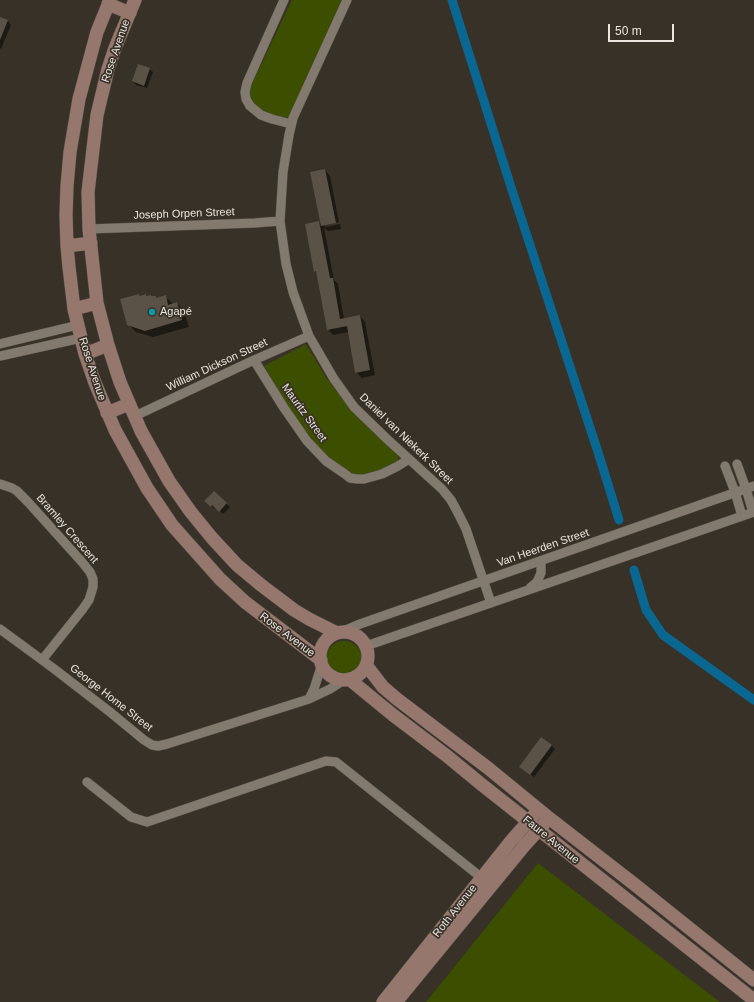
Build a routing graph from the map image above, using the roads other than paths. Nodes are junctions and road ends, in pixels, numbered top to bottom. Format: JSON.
{"nodes":[{"id":1,"x":135,"y":0,"type":"edge"},
{"id":2,"x":284,"y":0,"type":"edge"},
{"id":3,"x":347,"y":0,"type":"edge"},
{"id":4,"x":109,"y":2,"type":"edge"},
{"id":5,"x":130,"y":13,"type":"junction"},
{"id":6,"x":292,"y":124,"type":"junction"},
{"id":7,"x":89,"y":214,"type":"junction"},
{"id":8,"x":66,"y":215,"type":"junction"},
{"id":9,"x":280,"y":221,"type":"junction"},
{"id":10,"x":89,"y":229,"type":"junction"},
{"id":11,"x":91,"y":243,"type":"junction"},
{"id":12,"x":67,"y":246,"type":"junction"},
{"id":13,"x":97,"y":303,"type":"junction"},
{"id":14,"x":74,"y":309,"type":"junction"},
{"id":15,"x":80,"y":332,"type":"junction"},
{"id":16,"x":309,"y":336,"type":"junction"},
{"id":17,"x":0,"y":344,"type":"edge"},
{"id":18,"x":108,"y":345,"type":"junction"},
{"id":19,"x":85,"y":354,"type":"junction"},
{"id":20,"x":0,"y":356,"type":"edge"},
{"id":21,"x":254,"y":360,"type":"junction"},
{"id":22,"x":129,"y":404,"type":"junction"},
{"id":23,"x":107,"y":413,"type":"junction"},
{"id":24,"x":134,"y":416,"type":"junction"},
{"id":25,"x":141,"y":431,"type":"junction"},
{"id":26,"x":120,"y":439,"type":"junction"},
{"id":27,"x":409,"y":459,"type":"junction"},
{"id":28,"x":737,"y":464,"type":"dead end"},
{"id":29,"x":725,"y":466,"type":"dead end"},
{"id":30,"x":0,"y":484,"type":"edge"},
{"id":31,"x":750,"y":488,"type":"edge"},
{"id":32,"x":735,"y":492,"type":"junction"},
{"id":33,"x":753,"y":512,"type":"edge"},
{"id":34,"x":742,"y":516,"type":"junction"},
{"id":35,"x":541,"y":561,"type":"junction"},
{"id":36,"x":484,"y":581,"type":"junction"},
{"id":37,"x":530,"y":589,"type":"junction"},
{"id":38,"x":491,"y":602,"type":"junction"},
{"id":39,"x":0,"y":629,"type":"edge"},
{"id":40,"x":339,"y":633,"type":"junction"},
{"id":41,"x":366,"y":646,"type":"junction"},
{"id":42,"x":42,"y":660,"type":"junction"},
{"id":43,"x":321,"y":662,"type":"junction"},
{"id":44,"x":366,"y":665,"type":"junction"},
{"id":45,"x":347,"y":679,"type":"junction"},
{"id":46,"x":309,"y":698,"type":"junction"},
{"id":47,"x":454,"y":741,"type":"junction"},
{"id":48,"x":446,"y":756,"type":"junction"},
{"id":49,"x":87,"y":782,"type":"dead end"},
{"id":50,"x":538,"y":809,"type":"junction"},
{"id":51,"x":549,"y":818,"type":"junction"},
{"id":52,"x":527,"y":821,"type":"junction"},
{"id":53,"x":539,"y":831,"type":"junction"},
{"id":54,"x":482,"y":878,"type":"junction"},
{"id":55,"x":754,"y":980,"type":"edge"},
{"id":56,"x":754,"y":1000,"type":"edge"},
{"id":57,"x":383,"y":1002,"type":"edge"},
{"id":58,"x":396,"y":1002,"type":"edge"}],
"edges":[{"from":1,"to":5,"type":"street","name":"Rose Avenue"},
{"from":2,"to":6,"type":"street"},
{"from":3,"to":6,"type":"street","name":"Daniel van Niekerk Street"},
{"from":4,"to":5,"type":"street"},
{"from":4,"to":8,"type":"street","name":"Rose Avenue"},
{"from":5,"to":7,"type":"street","name":"Rose Avenue"},
{"from":6,"to":9,"type":"street","name":"Daniel van Niekerk Street"},
{"from":7,"to":8,"type":"street"},
{"from":7,"to":10,"type":"street","name":"Rose Avenue"},
{"from":8,"to":12,"type":"street","name":"Rose Avenue"},
{"from":9,"to":10,"type":"street","name":"Joseph Orpen Street"},
{"from":9,"to":16,"type":"street","name":"Daniel van Niekerk Street"},
{"from":10,"to":11,"type":"street","name":"Rose Avenue"},
{"from":11,"to":12,"type":"street"},
{"from":11,"to":13,"type":"street","name":"Rose Avenue"},
{"from":12,"to":14,"type":"street","name":"Rose Avenue"},
{"from":13,"to":14,"type":"street"},
{"from":13,"to":18,"type":"street","name":"Rose Avenue"},
{"from":14,"to":15,"type":"street","name":"Rose Avenue"},
{"from":15,"to":17,"type":"street"},
{"from":15,"to":19,"type":"street","name":"Rose Avenue"},
{"from":15,"to":20,"type":"street"},
{"from":16,"to":21,"type":"street","name":"William Dickson Street"},
{"from":16,"to":27,"type":"street","name":"Daniel van Niekerk Street"},
{"from":18,"to":19,"type":"street"},
{"from":18,"to":22,"type":"street","name":"Rose Avenue"},
{"from":19,"to":23,"type":"street","name":"Rose Avenue"},
{"from":21,"to":24,"type":"street","name":"William Dickson Street"},
{"from":21,"to":27,"type":"street","name":"Mauritz Street"},
{"from":22,"to":23,"type":"street"},
{"from":22,"to":24,"type":"street","name":"Rose Avenue"},
{"from":23,"to":26,"type":"street","name":"Rose Avenue"},
{"from":24,"to":25,"type":"street","name":"Rose Avenue"},
{"from":25,"to":26,"type":"street"},
{"from":25,"to":40,"type":"street","name":"Rose Avenue"},
{"from":26,"to":43,"type":"street","name":"Rose Avenue"},
{"from":27,"to":36,"type":"street","name":"Daniel van Niekerk Street"},
{"from":28,"to":31,"type":"street"},
{"from":29,"to":32,"type":"street"},
{"from":30,"to":42,"type":"street","name":"Bramley Crescent"},
{"from":31,"to":32,"type":"street","name":"Van Heerden Street"},
{"from":31,"to":33,"type":"street"},
{"from":32,"to":34,"type":"street"},
{"from":32,"to":35,"type":"street","name":"Van Heerden Street"},
{"from":33,"to":34,"type":"street"},
{"from":34,"to":37,"type":"street"},
{"from":35,"to":36,"type":"street","name":"Van Heerden Street"},
{"from":35,"to":37,"type":"street"},
{"from":36,"to":38,"type":"street","name":"Daniel van Niekerk Street"},
{"from":36,"to":40,"type":"street","name":"Van Heerden Street"},
{"from":37,"to":38,"type":"street"},
{"from":38,"to":41,"type":"street"},
{"from":39,"to":42,"type":"street","name":"George Home Street"},
{"from":40,"to":41,"type":"street"},
{"from":40,"to":43,"type":"street"},
{"from":41,"to":44,"type":"street"},
{"from":42,"to":46,"type":"street","name":"George Home Street"},
{"from":43,"to":45,"type":"street"},
{"from":43,"to":46,"type":"street"},
{"from":44,"to":45,"type":"street"},
{"from":44,"to":47,"type":"street","name":"Faure Avenue"},
{"from":45,"to":46,"type":"street","name":"George Home Street"},
{"from":45,"to":48,"type":"street","name":"Faure Avenue"},
{"from":47,"to":48,"type":"street"},
{"from":47,"to":50,"type":"street","name":"Faure Avenue"},
{"from":48,"to":52,"type":"street","name":"Faure Avenue"},
{"from":49,"to":54,"type":"street"},
{"from":50,"to":51,"type":"street","name":"Faure Avenue"},
{"from":50,"to":52,"type":"street","name":"Roth Avenue"},
{"from":51,"to":53,"type":"street","name":"Roth Avenue"},
{"from":51,"to":55,"type":"street","name":"Faure Avenue"},
{"from":52,"to":53,"type":"street","name":"Faure Avenue"},
{"from":52,"to":54,"type":"street","name":"Roth Avenue"},
{"from":53,"to":56,"type":"street","name":"Faure Avenue"},
{"from":53,"to":58,"type":"street","name":"Roth Avenue"},
{"from":54,"to":57,"type":"street","name":"Roth Avenue"}]}
